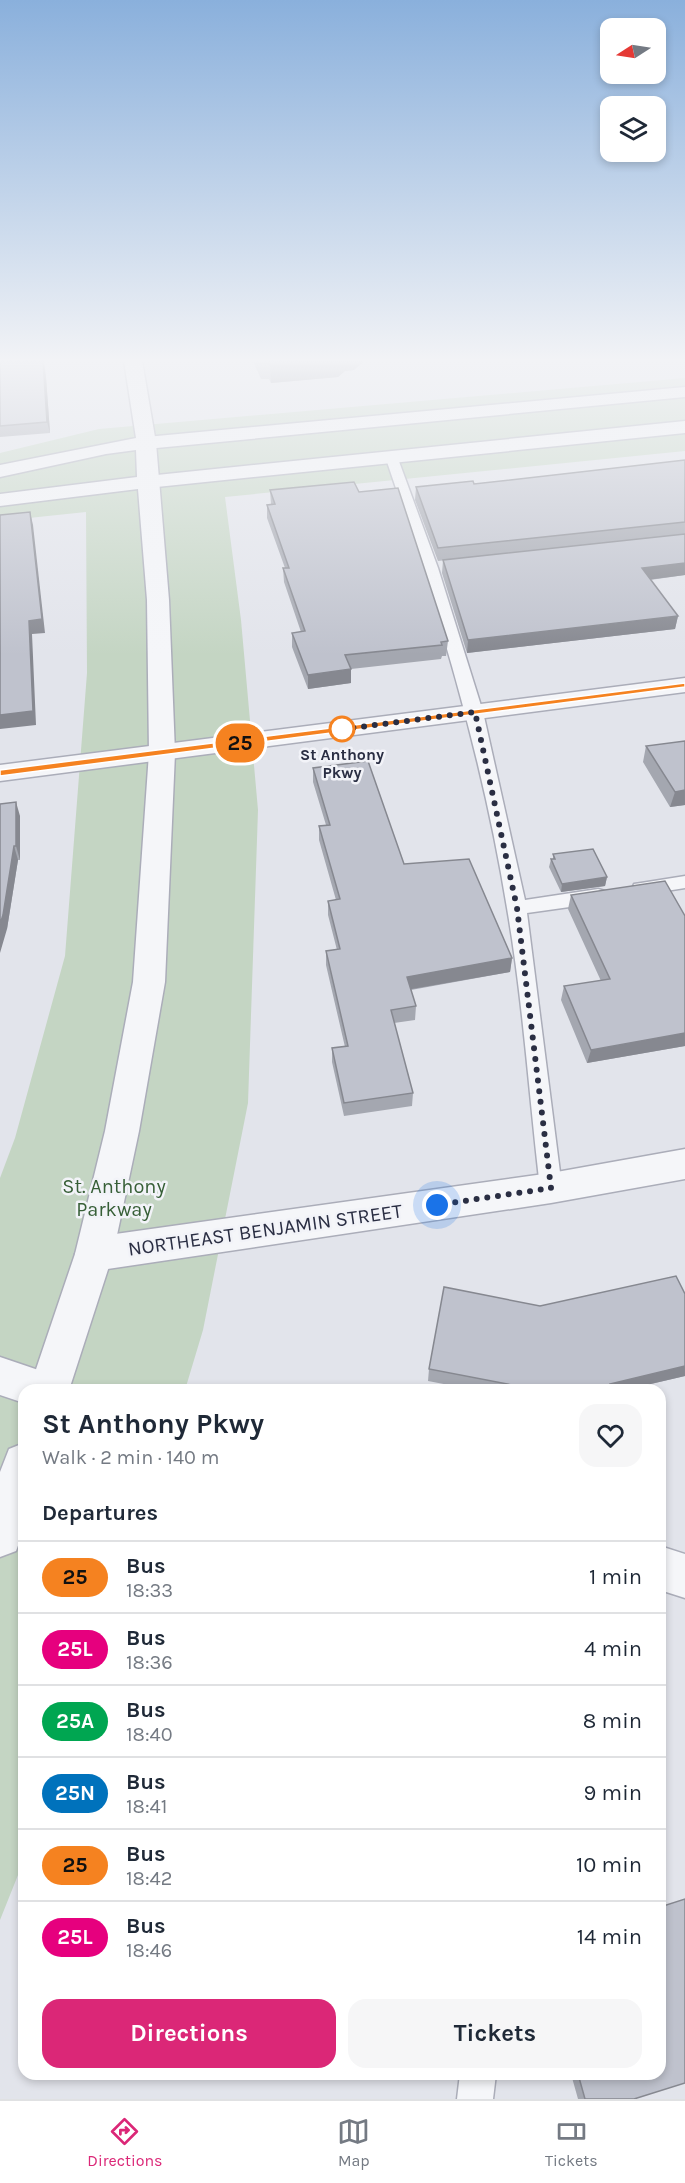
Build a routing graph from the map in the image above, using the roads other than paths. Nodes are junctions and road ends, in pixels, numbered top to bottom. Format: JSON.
{"nodes":[{"id":1,"x":56,"y":459,"type":"edge"},
{"id":2,"x":146,"y":459,"type":"edge"},
{"id":3,"x":363,"y":459,"type":"edge"},
{"id":4,"x":392,"y":459,"type":"edge"},
{"id":5,"x":0,"y":471,"type":"edge"},
{"id":6,"x":147,"y":482,"type":"junction"},
{"id":7,"x":0,"y":500,"type":"edge"},
{"id":8,"x":685,"y":685,"type":"edge"},
{"id":9,"x":475,"y":712,"type":"junction"},
{"id":10,"x":162,"y":753,"type":"junction"},
{"id":11,"x":0,"y":773,"type":"edge"},
{"id":12,"x":685,"y":882,"type":"edge"},
{"id":13,"x":517,"y":908,"type":"junction"},
{"id":14,"x":685,"y":1164,"type":"edge"},
{"id":15,"x":551,"y":1188,"type":"junction"},
{"id":16,"x":94,"y":1254,"type":"junction"},
{"id":17,"x":0,"y":1376,"type":"edge"},
{"id":18,"x":24,"y":1384,"type":"edge"},
{"id":19,"x":51,"y":1384,"type":"edge"},
{"id":20,"x":18,"y":1482,"type":"edge"},
{"id":21,"x":0,"y":1535,"type":"edge"},
{"id":22,"x":666,"y":1571,"type":"edge"},
{"id":23,"x":685,"y":1576,"type":"edge"},
{"id":24,"x":477,"y":2080,"type":"edge"},
{"id":25,"x":475,"y":2099,"type":"edge"}],
"edges":[{"from":1,"to":5,"type":"street"},
{"from":2,"to":6,"type":"street"},
{"from":3,"to":6,"type":"street"},
{"from":4,"to":9,"type":"lane"},
{"from":6,"to":7,"type":"street"},
{"from":6,"to":10,"type":"street"},
{"from":8,"to":9,"type":"street"},
{"from":9,"to":10,"type":"street"},
{"from":9,"to":13,"type":"lane"},
{"from":10,"to":11,"type":"street"},
{"from":10,"to":16,"type":"street"},
{"from":12,"to":13,"type":"lane"},
{"from":13,"to":15,"type":"lane"},
{"from":14,"to":15,"type":"street","name":"NORTHEAST BENJAMIN STREET"},
{"from":15,"to":16,"type":"street","name":"NORTHEAST BENJAMIN STREET"},
{"from":16,"to":19,"type":"street"},
{"from":17,"to":18,"type":"street"},
{"from":20,"to":21,"type":"street"},
{"from":22,"to":23,"type":"street"},
{"from":24,"to":25,"type":"lane"}]}
